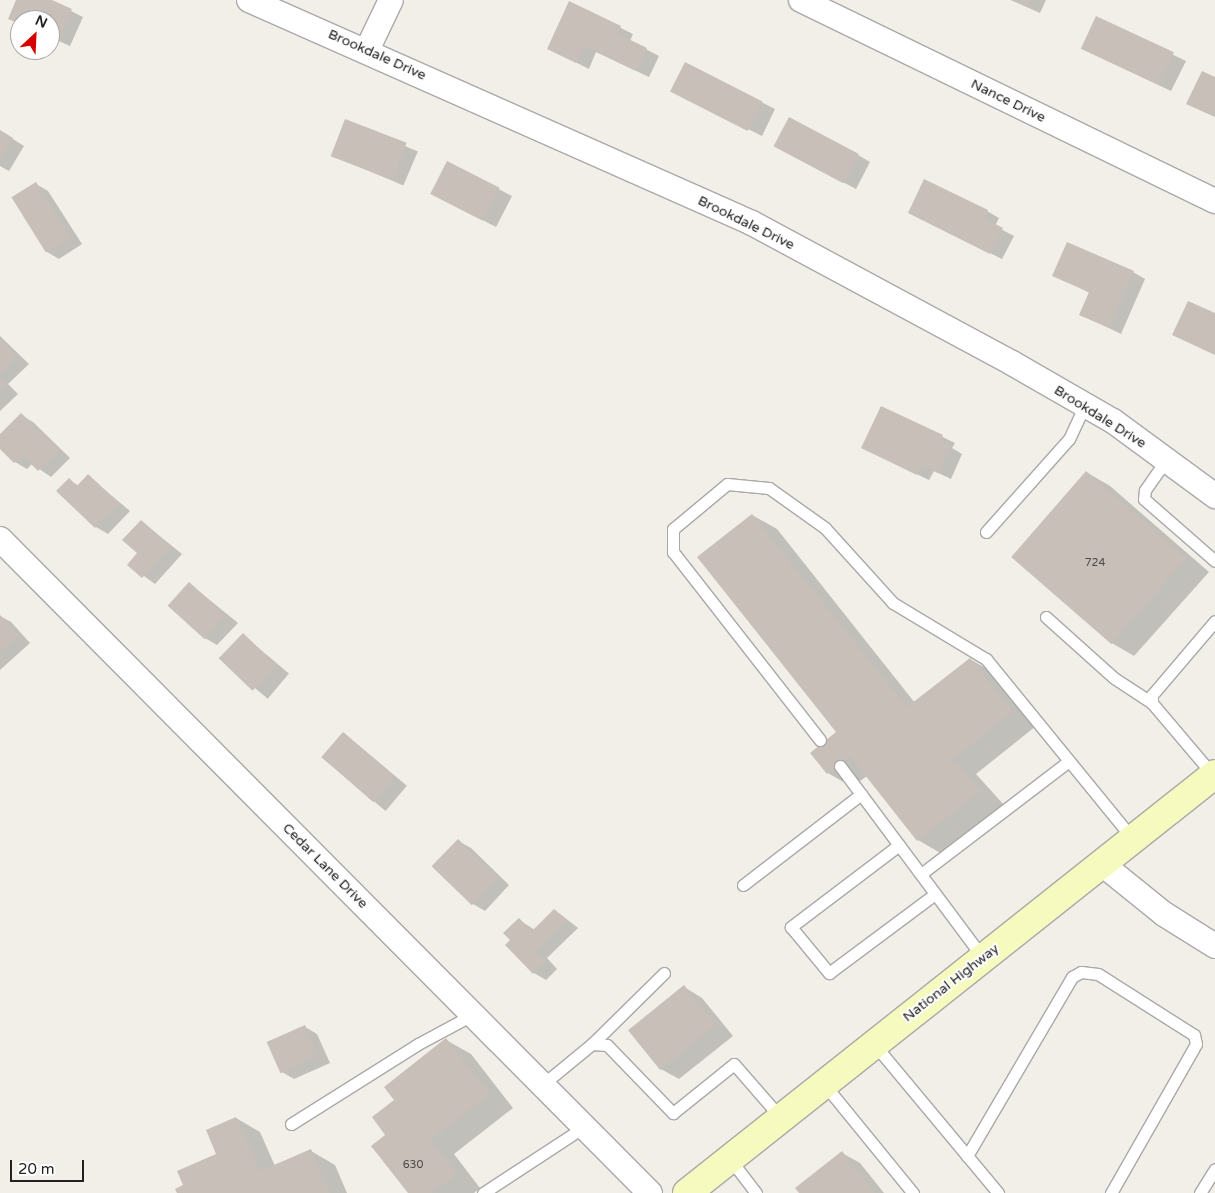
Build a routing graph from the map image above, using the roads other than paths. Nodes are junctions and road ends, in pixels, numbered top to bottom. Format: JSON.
{"nodes":[{"id":1,"x":249,"y":0,"type":"edge"},
{"id":2,"x":391,"y":0,"type":"edge"},
{"id":3,"x":800,"y":0,"type":"edge"},
{"id":4,"x":367,"y":50,"type":"junction"},
{"id":5,"x":1215,"y":201,"type":"edge"},
{"id":6,"x":1085,"y":405,"type":"junction"},
{"id":7,"x":1166,"y":460,"type":"junction"},
{"id":8,"x":1215,"y":496,"type":"edge"},
{"id":9,"x":986,"y":532,"type":"dead end"},
{"id":10,"x":0,"y":539,"type":"edge"},
{"id":11,"x":1215,"y":561,"type":"edge"},
{"id":12,"x":1046,"y":617,"type":"dead end"},
{"id":13,"x":1215,"y":621,"type":"edge"},
{"id":14,"x":1152,"y":703,"type":"junction"},
{"id":15,"x":820,"y":740,"type":"dead end"},
{"id":16,"x":1069,"y":761,"type":"junction"},
{"id":17,"x":840,"y":766,"type":"dead end"},
{"id":18,"x":1214,"y":775,"type":"edge"},
{"id":19,"x":861,"y":794,"type":"junction"},
{"id":20,"x":1133,"y":839,"type":"junction"},
{"id":21,"x":899,"y":845,"type":"junction"},
{"id":22,"x":1102,"y":864,"type":"junction"},
{"id":23,"x":921,"y":874,"type":"junction"},
{"id":24,"x":743,"y":884,"type":"dead end"},
{"id":25,"x":935,"y":894,"type":"junction"},
{"id":26,"x":1215,"y":946,"type":"edge"},
{"id":27,"x":983,"y":958,"type":"junction"},
{"id":28,"x":664,"y":973,"type":"dead end"},
{"id":29,"x":472,"y":1015,"type":"junction"},
{"id":30,"x":592,"y":1044,"type":"junction"},
{"id":31,"x":874,"y":1044,"type":"junction"},
{"id":32,"x":824,"y":1084,"type":"junction"},
{"id":33,"x":542,"y":1085,"type":"junction"},
{"id":34,"x":781,"y":1118,"type":"junction"},
{"id":35,"x":291,"y":1124,"type":"dead end"},
{"id":36,"x":584,"y":1127,"type":"junction"},
{"id":37,"x":967,"y":1156,"type":"junction"},
{"id":38,"x":730,"y":1159,"type":"junction"},
{"id":39,"x":1215,"y":1169,"type":"edge"},
{"id":40,"x":483,"y":1193,"type":"edge"},
{"id":41,"x":650,"y":1193,"type":"edge"},
{"id":42,"x":687,"y":1193,"type":"edge"},
{"id":43,"x":756,"y":1193,"type":"edge"},
{"id":44,"x":914,"y":1193,"type":"edge"},
{"id":45,"x":998,"y":1193,"type":"edge"},
{"id":46,"x":1111,"y":1193,"type":"edge"},
{"id":47,"x":1200,"y":1193,"type":"edge"}],
"edges":[{"from":1,"to":4,"type":"street","name":"Brookdale Drive"},
{"from":2,"to":4,"type":"street"},
{"from":3,"to":5,"type":"street","name":"Nance Drive"},
{"from":4,"to":6,"type":"street","name":"Brookdale Drive"},
{"from":6,"to":7,"type":"street","name":"Brookdale Drive"},
{"from":6,"to":9,"type":"lane"},
{"from":7,"to":8,"type":"street","name":"Brookdale Drive"},
{"from":7,"to":11,"type":"lane"},
{"from":10,"to":29,"type":"street","name":"Cedar Lane Drive"},
{"from":12,"to":14,"type":"lane"},
{"from":13,"to":14,"type":"lane"},
{"from":14,"to":18,"type":"lane"},
{"from":15,"to":16,"type":"lane"},
{"from":16,"to":20,"type":"lane"},
{"from":16,"to":23,"type":"lane"},
{"from":17,"to":19,"type":"lane"},
{"from":18,"to":20,"type":"main road","name":"National Highway"},
{"from":19,"to":21,"type":"lane"},
{"from":19,"to":24,"type":"lane"},
{"from":20,"to":22,"type":"main road","name":"National Highway"},
{"from":21,"to":23,"type":"lane"},
{"from":21,"to":25,"type":"lane"},
{"from":22,"to":26,"type":"street"},
{"from":22,"to":27,"type":"main road","name":"National Highway"},
{"from":23,"to":25,"type":"lane"},
{"from":25,"to":27,"type":"lane"},
{"from":27,"to":31,"type":"main road","name":"National Highway"},
{"from":28,"to":30,"type":"lane"},
{"from":29,"to":33,"type":"street","name":"Cedar Lane Drive"},
{"from":29,"to":35,"type":"lane"},
{"from":30,"to":33,"type":"lane"},
{"from":30,"to":34,"type":"lane"},
{"from":31,"to":32,"type":"main road","name":"National Highway"},
{"from":31,"to":37,"type":"lane"},
{"from":32,"to":34,"type":"main road","name":"National Highway"},
{"from":32,"to":44,"type":"lane"},
{"from":33,"to":36,"type":"street","name":"Cedar Lane Drive"},
{"from":34,"to":38,"type":"main road","name":"National Highway"},
{"from":36,"to":40,"type":"lane"},
{"from":36,"to":41,"type":"street","name":"Cedar Lane Drive"},
{"from":37,"to":45,"type":"lane"},
{"from":37,"to":46,"type":"lane"},
{"from":38,"to":42,"type":"main road","name":"National Highway"},
{"from":38,"to":43,"type":"lane"},
{"from":39,"to":47,"type":"lane"}]}
